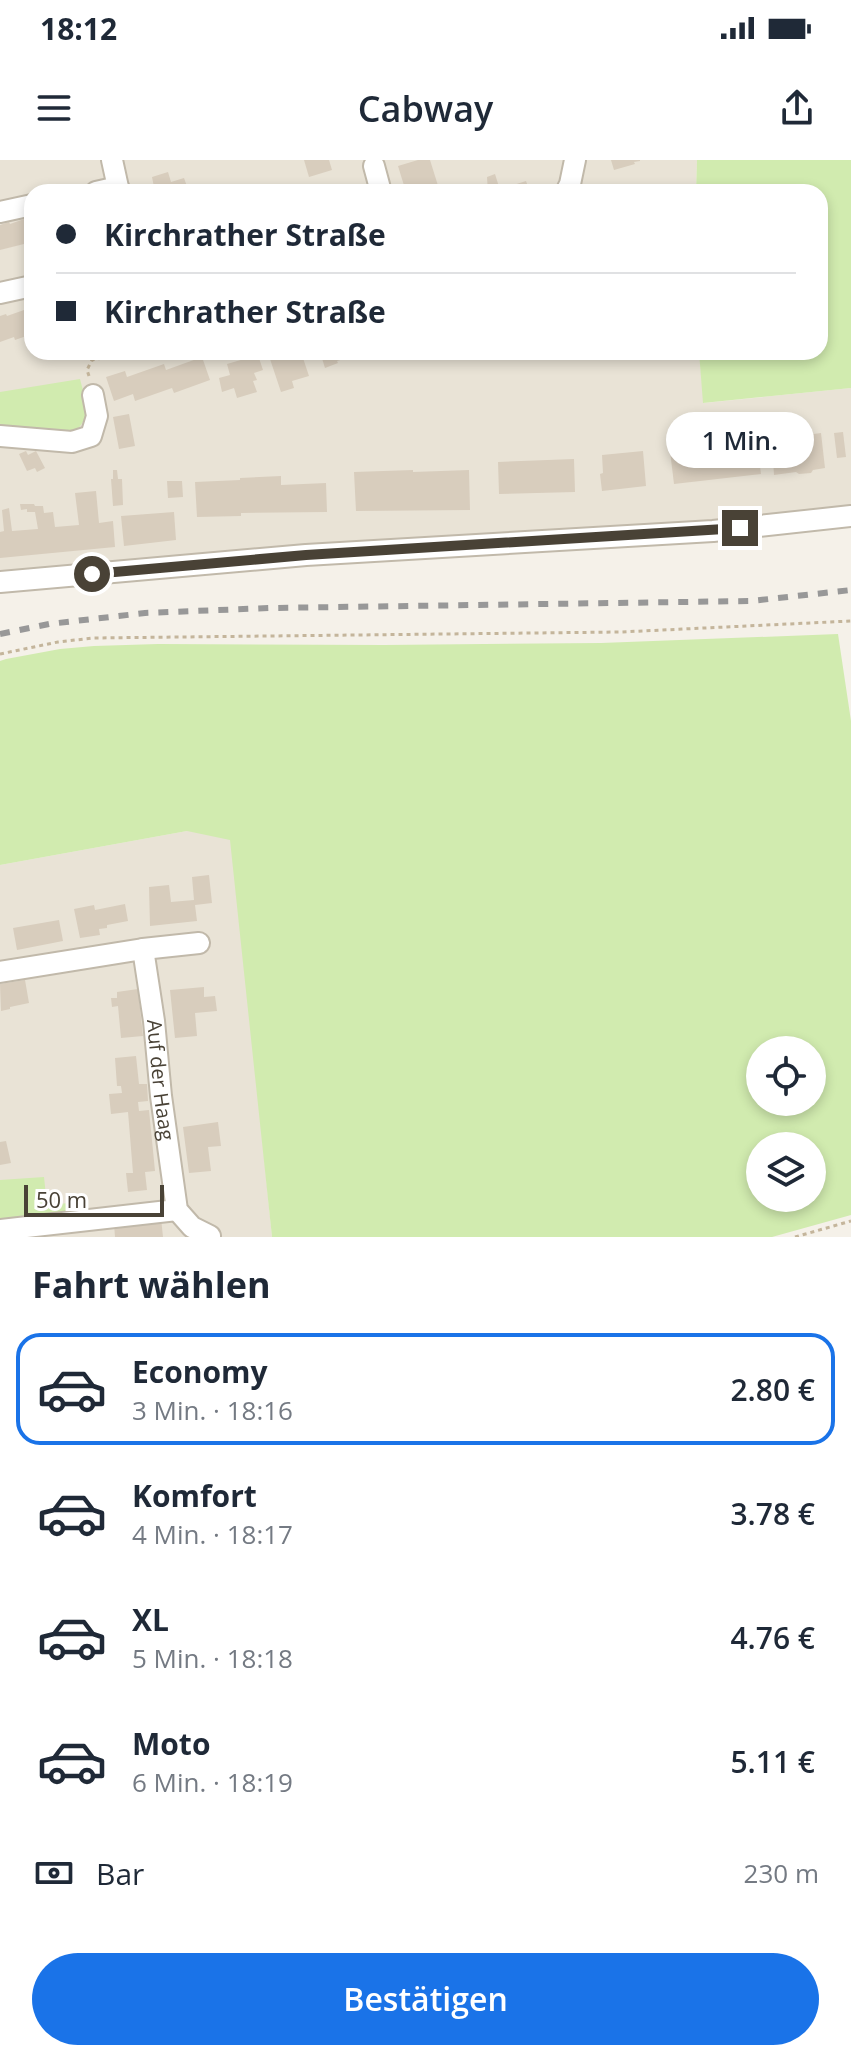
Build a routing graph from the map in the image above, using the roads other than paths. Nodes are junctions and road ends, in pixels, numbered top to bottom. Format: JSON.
{"nodes":[{"id":1,"x":112,"y":160,"type":"edge"},
{"id":2,"x":575,"y":160,"type":"edge"},
{"id":3,"x":374,"y":166,"type":"dead end"},
{"id":4,"x":118,"y":184,"type":"edge"},
{"id":5,"x":379,"y":184,"type":"edge"},
{"id":6,"x":570,"y":184,"type":"edge"},
{"id":7,"x":24,"y":207,"type":"edge"},
{"id":8,"x":0,"y":212,"type":"edge"},
{"id":9,"x":24,"y":288,"type":"edge"},
{"id":10,"x":0,"y":293,"type":"edge"},
{"id":11,"x":93,"y":395,"type":"road end"},
{"id":12,"x":0,"y":436,"type":"edge"},
{"id":13,"x":851,"y":516,"type":"edge"},
{"id":14,"x":0,"y":582,"type":"edge"},
{"id":15,"x":199,"y":943,"type":"dead end"},
{"id":16,"x":143,"y":949,"type":"junction"},
{"id":17,"x":0,"y":972,"type":"edge"},
{"id":18,"x":177,"y":1210,"type":"junction"},
{"id":19,"x":0,"y":1230,"type":"edge"},
{"id":20,"x":210,"y":1236,"type":"edge"}],
"edges":[{"from":1,"to":4,"type":"street"},
{"from":2,"to":6,"type":"street"},
{"from":3,"to":5,"type":"street"},
{"from":7,"to":8,"type":"street"},
{"from":9,"to":10,"type":"street"},
{"from":11,"to":12,"type":"street"},
{"from":13,"to":14,"type":"street"},
{"from":15,"to":16,"type":"street"},
{"from":16,"to":17,"type":"street"},
{"from":16,"to":18,"type":"street","name":"Auf der Haag"},
{"from":18,"to":19,"type":"street"},
{"from":18,"to":20,"type":"street"}]}
